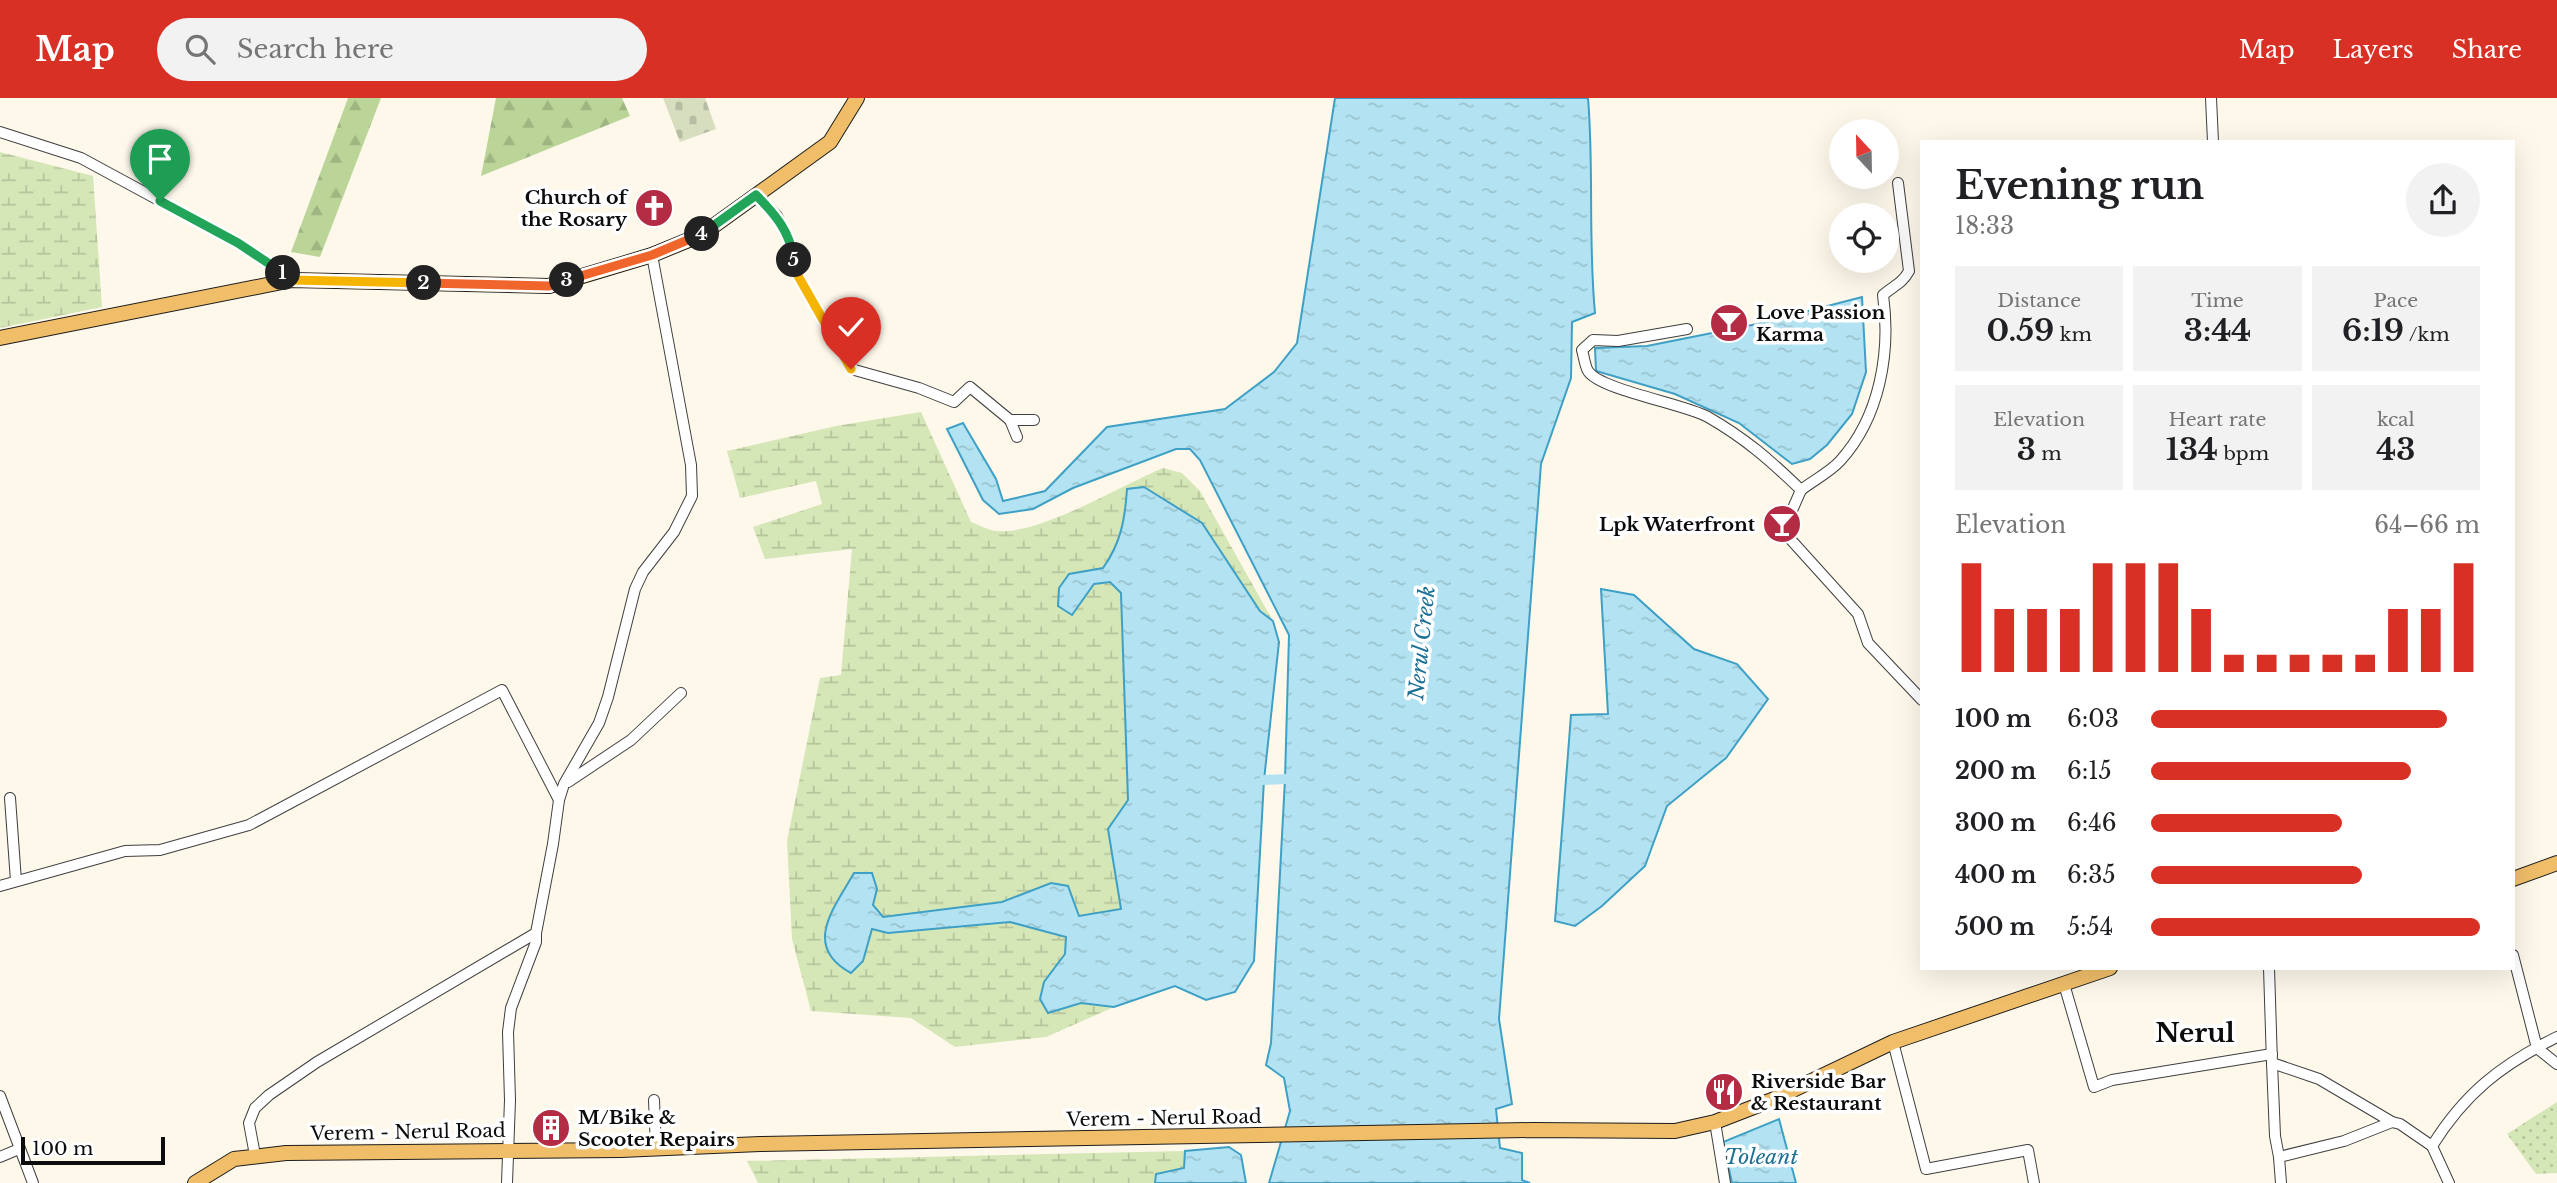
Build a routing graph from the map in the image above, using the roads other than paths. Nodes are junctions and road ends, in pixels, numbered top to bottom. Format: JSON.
{"nodes":[{"id":1,"x":857,"y":98,"type":"edge"},
{"id":2,"x":2211,"y":98,"type":"edge"},
{"id":3,"x":0,"y":132,"type":"edge"},
{"id":4,"x":2214,"y":140,"type":"edge"},
{"id":5,"x":1899,"y":189,"type":"edge"},
{"id":6,"x":756,"y":195,"type":"junction"},
{"id":7,"x":652,"y":255,"type":"junction"},
{"id":8,"x":292,"y":280,"type":"junction"},
{"id":9,"x":1687,"y":329,"type":"dead end"},
{"id":10,"x":0,"y":338,"type":"edge"},
{"id":11,"x":1010,"y":420,"type":"junction"},
{"id":12,"x":1034,"y":420,"type":"dead end"},
{"id":13,"x":1017,"y":437,"type":"dead end"},
{"id":14,"x":1801,"y":489,"type":"junction"},
{"id":15,"x":681,"y":694,"type":"dead end"},
{"id":16,"x":1920,"y":698,"type":"edge"},
{"id":17,"x":564,"y":784,"type":"junction"},
{"id":18,"x":10,"y":798,"type":"dead end"},
{"id":19,"x":559,"y":800,"type":"junction"},
{"id":20,"x":2557,"y":863,"type":"edge"},
{"id":21,"x":2515,"y":879,"type":"edge"},
{"id":22,"x":16,"y":881,"type":"junction"},
{"id":23,"x":0,"y":886,"type":"edge"},
{"id":24,"x":536,"y":933,"type":"junction"},
{"id":25,"x":2515,"y":963,"type":"edge"},
{"id":26,"x":2104,"y":970,"type":"edge"},
{"id":27,"x":2269,"y":970,"type":"edge"},
{"id":28,"x":2064,"y":984,"type":"junction"},
{"id":29,"x":2557,"y":1037,"type":"edge"},
{"id":30,"x":1893,"y":1042,"type":"junction"},
{"id":31,"x":2537,"y":1048,"type":"junction"},
{"id":32,"x":2272,"y":1058,"type":"junction"},
{"id":33,"x":2557,"y":1064,"type":"edge"},
{"id":34,"x":0,"y":1096,"type":"edge"},
{"id":35,"x":654,"y":1100,"type":"dead end"},
{"id":36,"x":1715,"y":1122,"type":"junction"},
{"id":37,"x":2392,"y":1122,"type":"junction"},
{"id":38,"x":2432,"y":1146,"type":"junction"},
{"id":39,"x":656,"y":1148,"type":"junction"},
{"id":40,"x":19,"y":1149,"type":"junction"},
{"id":41,"x":509,"y":1150,"type":"junction"},
{"id":42,"x":255,"y":1155,"type":"junction"},
{"id":43,"x":0,"y":1157,"type":"edge"},
{"id":44,"x":2280,"y":1157,"type":"junction"},
{"id":45,"x":33,"y":1183,"type":"edge"},
{"id":46,"x":195,"y":1183,"type":"edge"},
{"id":47,"x":507,"y":1183,"type":"edge"},
{"id":48,"x":1725,"y":1183,"type":"edge"},
{"id":49,"x":2034,"y":1183,"type":"edge"},
{"id":50,"x":2281,"y":1183,"type":"edge"},
{"id":51,"x":2449,"y":1183,"type":"edge"}],
"edges":[{"from":1,"to":6,"type":"main road"},
{"from":2,"to":4,"type":"street"},
{"from":3,"to":8,"type":"street"},
{"from":5,"to":14,"type":"street"},
{"from":6,"to":7,"type":"main road"},
{"from":6,"to":11,"type":"street"},
{"from":7,"to":8,"type":"main road"},
{"from":7,"to":17,"type":"street"},
{"from":8,"to":10,"type":"main road"},
{"from":9,"to":14,"type":"street"},
{"from":11,"to":12,"type":"street"},
{"from":11,"to":13,"type":"street"},
{"from":14,"to":16,"type":"street"},
{"from":15,"to":17,"type":"street"},
{"from":17,"to":19,"type":"street"},
{"from":18,"to":22,"type":"street"},
{"from":19,"to":22,"type":"street"},
{"from":19,"to":24,"type":"street"},
{"from":20,"to":21,"type":"main road"},
{"from":22,"to":23,"type":"street"},
{"from":24,"to":41,"type":"street"},
{"from":24,"to":42,"type":"street"},
{"from":25,"to":31,"type":"street"},
{"from":26,"to":28,"type":"main road","name":"Verem - Nerul Road"},
{"from":27,"to":32,"type":"street"},
{"from":28,"to":30,"type":"main road","name":"Verem - Nerul Road"},
{"from":28,"to":32,"type":"street"},
{"from":29,"to":31,"type":"street"},
{"from":30,"to":36,"type":"main road","name":"Verem - Nerul Road"},
{"from":30,"to":49,"type":"street"},
{"from":31,"to":33,"type":"street"},
{"from":31,"to":38,"type":"street"},
{"from":32,"to":37,"type":"street"},
{"from":32,"to":44,"type":"street"},
{"from":34,"to":40,"type":"street"},
{"from":35,"to":39,"type":"street"},
{"from":36,"to":39,"type":"main road","name":"Verem - Nerul Road"},
{"from":36,"to":48,"type":"street"},
{"from":37,"to":38,"type":"street"},
{"from":37,"to":44,"type":"street"},
{"from":38,"to":51,"type":"street"},
{"from":39,"to":41,"type":"main road","name":"Verem - Nerul Road"},
{"from":40,"to":43,"type":"street"},
{"from":40,"to":45,"type":"street"},
{"from":41,"to":42,"type":"main road","name":"Verem - Nerul Road"},
{"from":41,"to":47,"type":"street"},
{"from":42,"to":46,"type":"main road","name":"Verem - Nerul Road"},
{"from":44,"to":50,"type":"street"}]}
